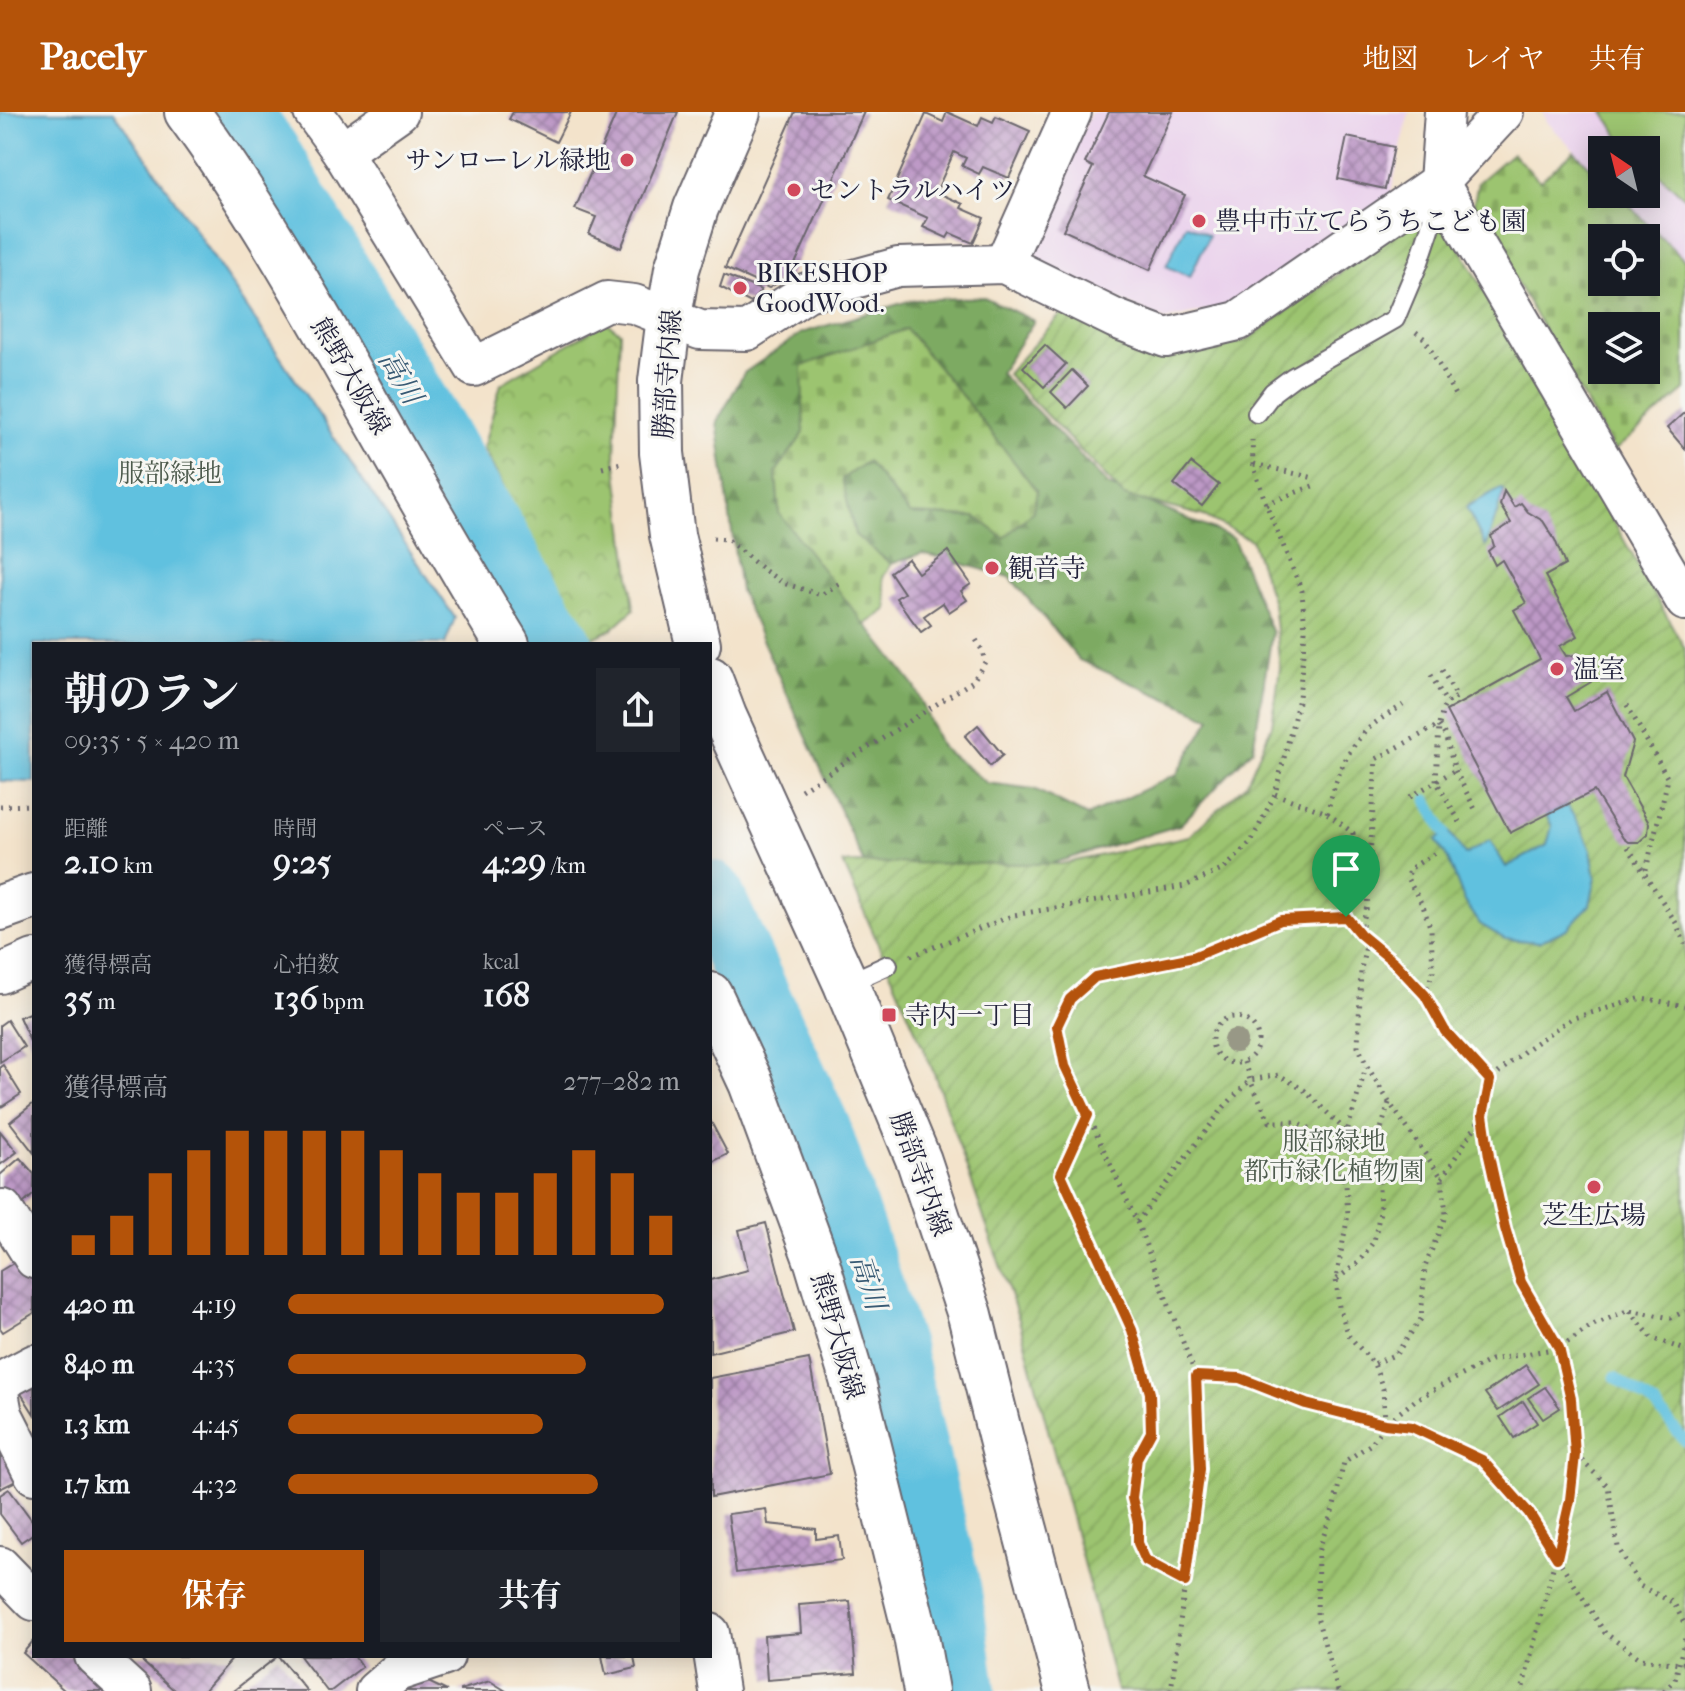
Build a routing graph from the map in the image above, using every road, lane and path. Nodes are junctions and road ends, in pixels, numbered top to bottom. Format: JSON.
{"nodes":[{"id":1,"x":187,"y":112,"type":"edge"},
{"id":2,"x":313,"y":112,"type":"edge"},
{"id":3,"x":399,"y":112,"type":"edge"},
{"id":4,"x":738,"y":112,"type":"edge"},
{"id":5,"x":1072,"y":112,"type":"edge"},
{"id":6,"x":1444,"y":112,"type":"edge"},
{"id":7,"x":1504,"y":112,"type":"edge"},
{"id":8,"x":342,"y":152,"type":"junction"},
{"id":9,"x":1439,"y":182,"type":"junction"},
{"id":10,"x":1004,"y":264,"type":"junction"},
{"id":11,"x":669,"y":317,"type":"junction"},
{"id":12,"x":1395,"y":319,"type":"junction"},
{"id":13,"x":1456,"y":397,"type":"dead end"},
{"id":14,"x":1257,"y":413,"type":"joint"},
{"id":15,"x":626,"y":462,"type":"dead end"},
{"id":16,"x":1253,"y":464,"type":"junction"},
{"id":17,"x":602,"y":468,"type":"dead end"},
{"id":18,"x":1266,"y":504,"type":"junction"},
{"id":19,"x":705,"y":538,"type":"dead end"},
{"id":20,"x":1674,"y":549,"type":"edge"},
{"id":21,"x":840,"y":583,"type":"dead end"},
{"id":22,"x":1685,"y":601,"type":"edge"},
{"id":23,"x":974,"y":636,"type":"dead end"},
{"id":24,"x":506,"y":642,"type":"edge"},
{"id":25,"x":698,"y":642,"type":"edge"},
{"id":26,"x":1442,"y":670,"type":"dead end"},
{"id":27,"x":1431,"y":675,"type":"dead end"},
{"id":28,"x":712,"y":684,"type":"edge"},
{"id":29,"x":1446,"y":703,"type":"junction"},
{"id":30,"x":1403,"y":705,"type":"dead end"},
{"id":31,"x":1627,"y":705,"type":"dead end"},
{"id":32,"x":1439,"y":725,"type":"junction"},
{"id":33,"x":1455,"y":770,"type":"junction"},
{"id":34,"x":1436,"y":781,"type":"junction"},
{"id":35,"x":808,"y":785,"type":"dead end"},
{"id":36,"x":1275,"y":794,"type":"junction"},
{"id":37,"x":1410,"y":797,"type":"dead end"},
{"id":38,"x":32,"y":805,"type":"edge"},
{"id":39,"x":0,"y":806,"type":"edge"},
{"id":40,"x":1327,"y":813,"type":"junction"},
{"id":41,"x":1477,"y":813,"type":"dead end"},
{"id":42,"x":1461,"y":824,"type":"dead end"},
{"id":43,"x":1628,"y":847,"type":"dead end"},
{"id":44,"x":1435,"y":853,"type":"dead end"},
{"id":45,"x":1645,"y":874,"type":"junction"},
{"id":46,"x":32,"y":897,"type":"edge"},
{"id":47,"x":0,"y":908,"type":"edge"},
{"id":48,"x":1346,"y":917,"type":"junction"},
{"id":49,"x":1360,"y":934,"type":"junction"},
{"id":50,"x":1367,"y":940,"type":"junction"},
{"id":51,"x":1685,"y":944,"type":"edge"},
{"id":52,"x":32,"y":960,"type":"edge"},
{"id":53,"x":888,"y":965,"type":"joint"},
{"id":54,"x":0,"y":974,"type":"edge"},
{"id":55,"x":846,"y":984,"type":"junction"},
{"id":56,"x":1425,"y":995,"type":"junction"},
{"id":57,"x":712,"y":999,"type":"edge"},
{"id":58,"x":1685,"y":1006,"type":"edge"},
{"id":59,"x":1244,"y":1062,"type":"junction"},
{"id":60,"x":1367,"y":1066,"type":"junction"},
{"id":61,"x":1250,"y":1080,"type":"junction"},
{"id":62,"x":1490,"y":1080,"type":"junction"},
{"id":63,"x":1389,"y":1102,"type":"junction"},
{"id":64,"x":1088,"y":1115,"type":"junction"},
{"id":65,"x":1483,"y":1115,"type":"junction"},
{"id":66,"x":1442,"y":1178,"type":"junction"},
{"id":67,"x":3,"y":1209,"type":"dead end"},
{"id":68,"x":1137,"y":1222,"type":"junction"},
{"id":69,"x":32,"y":1256,"type":"edge"},
{"id":70,"x":1336,"y":1279,"type":"junction"},
{"id":71,"x":1629,"y":1310,"type":"junction"},
{"id":72,"x":1685,"y":1311,"type":"edge"},
{"id":73,"x":1559,"y":1348,"type":"junction"},
{"id":74,"x":1685,"y":1350,"type":"edge"},
{"id":75,"x":1374,"y":1364,"type":"junction"},
{"id":76,"x":32,"y":1365,"type":"edge"},
{"id":77,"x":1196,"y":1376,"type":"junction"},
{"id":78,"x":0,"y":1382,"type":"edge"},
{"id":79,"x":0,"y":1398,"type":"edge"},
{"id":80,"x":1385,"y":1424,"type":"junction"},
{"id":81,"x":1575,"y":1455,"type":"junction"},
{"id":82,"x":32,"y":1471,"type":"edge"},
{"id":83,"x":1557,"y":1558,"type":"junction"},
{"id":84,"x":1185,"y":1582,"type":"junction"},
{"id":85,"x":1685,"y":1625,"type":"edge"},
{"id":86,"x":1685,"y":1638,"type":"edge"},
{"id":87,"x":712,"y":1646,"type":"edge"},
{"id":88,"x":96,"y":1658,"type":"edge"},
{"id":89,"x":438,"y":1658,"type":"edge"},
{"id":90,"x":1682,"y":1664,"type":"edge"},
{"id":91,"x":386,"y":1673,"type":"edge"},
{"id":92,"x":132,"y":1691,"type":"edge"},
{"id":93,"x":719,"y":1691,"type":"edge"},
{"id":94,"x":926,"y":1691,"type":"edge"},
{"id":95,"x":1068,"y":1691,"type":"edge"},
{"id":96,"x":1171,"y":1691,"type":"edge"},
{"id":97,"x":1338,"y":1691,"type":"edge"},
{"id":98,"x":1522,"y":1691,"type":"edge"},
{"id":99,"x":1664,"y":1691,"type":"edge"}],
"edges":[{"from":1,"to":24,"type":"street","name":"熊野大阪線"},
{"from":2,"to":8,"type":"street"},
{"from":3,"to":8,"type":"street"},
{"from":4,"to":11,"type":"street","name":"勝部寺内線"},
{"from":5,"to":10,"type":"street"},
{"from":6,"to":9,"type":"street"},
{"from":7,"to":9,"type":"street"},
{"from":8,"to":11,"type":"street"},
{"from":9,"to":10,"type":"street"},
{"from":9,"to":12,"type":"lane"},
{"from":9,"to":20,"type":"street"},
{"from":10,"to":11,"type":"street"},
{"from":11,"to":25,"type":"street","name":"勝部寺内線"},
{"from":12,"to":13,"type":"path"},
{"from":12,"to":14,"type":"lane"},
{"from":14,"to":16,"type":"path"},
{"from":15,"to":17,"type":"path"},
{"from":16,"to":18,"type":"path"},
{"from":16,"to":18,"type":"path"},
{"from":18,"to":36,"type":"path"},
{"from":19,"to":21,"type":"path"},
{"from":20,"to":22,"type":"street"},
{"from":23,"to":35,"type":"path"},
{"from":26,"to":29,"type":"path"},
{"from":27,"to":29,"type":"path"},
{"from":28,"to":55,"type":"street","name":"勝部寺内線"},
{"from":29,"to":32,"type":"path"},
{"from":30,"to":40,"type":"path"},
{"from":31,"to":45,"type":"path"},
{"from":32,"to":33,"type":"path"},
{"from":32,"to":34,"type":"path"},
{"from":32,"to":49,"type":"path"},
{"from":33,"to":34,"type":"path"},
{"from":33,"to":41,"type":"path"},
{"from":34,"to":37,"type":"path"},
{"from":34,"to":42,"type":"path"},
{"from":36,"to":40,"type":"path"},
{"from":36,"to":53,"type":"path"},
{"from":38,"to":39,"type":"path"},
{"from":40,"to":48,"type":"path"},
{"from":43,"to":45,"type":"path"},
{"from":44,"to":56,"type":"path"},
{"from":45,"to":51,"type":"path"},
{"from":46,"to":47,"type":"street"},
{"from":48,"to":49,"type":"path"},
{"from":48,"to":64,"type":"path"},
{"from":49,"to":50,"type":"path"},
{"from":50,"to":56,"type":"path"},
{"from":50,"to":60,"type":"path"},
{"from":52,"to":54,"type":"street"},
{"from":53,"to":55,"type":"lane"},
{"from":55,"to":95,"type":"street","name":"勝部寺内線"},
{"from":56,"to":62,"type":"path"},
{"from":57,"to":94,"type":"street","name":"熊野大阪線"},
{"from":58,"to":62,"type":"path"},
{"from":59,"to":59,"type":"path"},
{"from":59,"to":61,"type":"path"},
{"from":60,"to":61,"type":"path"},
{"from":60,"to":63,"type":"path"},
{"from":61,"to":68,"type":"path"},
{"from":61,"to":70,"type":"path"},
{"from":62,"to":65,"type":"path"},
{"from":63,"to":66,"type":"path"},
{"from":63,"to":70,"type":"path"},
{"from":64,"to":68,"type":"path"},
{"from":64,"to":84,"type":"path"},
{"from":65,"to":66,"type":"path"},
{"from":65,"to":73,"type":"path"},
{"from":66,"to":75,"type":"path"},
{"from":67,"to":69,"type":"street"},
{"from":68,"to":77,"type":"path"},
{"from":70,"to":75,"type":"path"},
{"from":71,"to":72,"type":"path"},
{"from":71,"to":73,"type":"path"},
{"from":71,"to":74,"type":"path"},
{"from":73,"to":80,"type":"path"},
{"from":73,"to":81,"type":"path"},
{"from":75,"to":80,"type":"path"},
{"from":76,"to":78,"type":"street"},
{"from":77,"to":80,"type":"path"},
{"from":77,"to":84,"type":"path"},
{"from":79,"to":82,"type":"street"},
{"from":80,"to":83,"type":"path"},
{"from":80,"to":97,"type":"path"},
{"from":81,"to":83,"type":"path"},
{"from":81,"to":85,"type":"path"},
{"from":83,"to":90,"type":"path"},
{"from":83,"to":98,"type":"path"},
{"from":84,"to":96,"type":"path"},
{"from":86,"to":90,"type":"path"},
{"from":87,"to":93,"type":"street"},
{"from":88,"to":92,"type":"street"},
{"from":89,"to":91,"type":"street"},
{"from":90,"to":99,"type":"path"}]}
